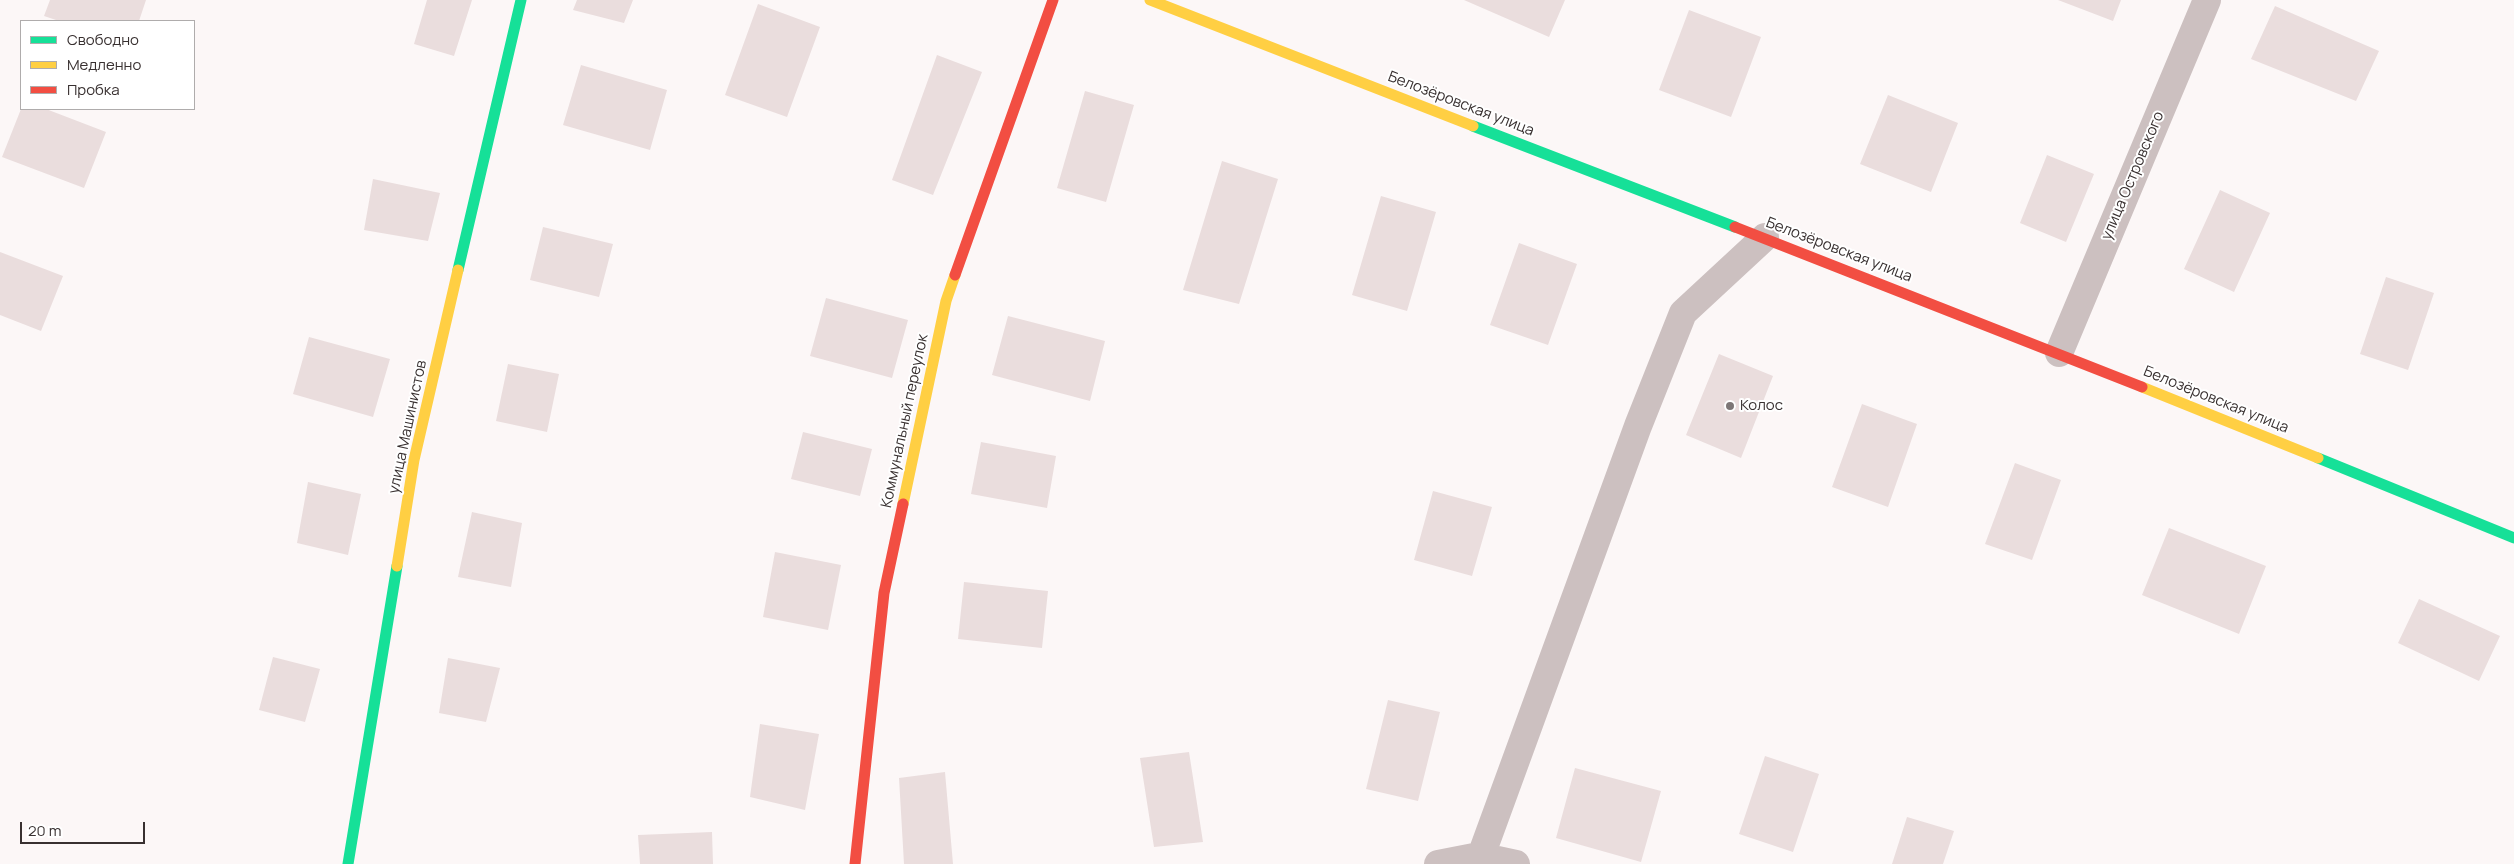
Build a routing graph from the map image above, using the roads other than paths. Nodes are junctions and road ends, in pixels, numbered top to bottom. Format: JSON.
{"nodes":[{"id":1,"x":521,"y":0,"type":"edge"},
{"id":2,"x":1053,"y":0,"type":"edge"},
{"id":3,"x":1150,"y":0,"type":"edge"},
{"id":4,"x":2207,"y":0,"type":"edge"},
{"id":5,"x":1765,"y":237,"type":"junction"},
{"id":6,"x":2059,"y":353,"type":"junction"},
{"id":7,"x":2514,"y":538,"type":"edge"},
{"id":8,"x":1479,"y":860,"type":"edge"},
{"id":9,"x":348,"y":864,"type":"edge"},
{"id":10,"x":855,"y":864,"type":"edge"},
{"id":11,"x":1438,"y":864,"type":"edge"},
{"id":12,"x":1516,"y":864,"type":"edge"}],
"edges":[{"from":1,"to":9,"type":"street","name":"улица Машинистов"},
{"from":2,"to":10,"type":"street","name":"Коммунальный переулок"},
{"from":3,"to":5,"type":"street","name":"Белозёровская улица"},
{"from":4,"to":6,"type":"street","name":"улица Островского"},
{"from":5,"to":6,"type":"street","name":"Белозёровская улица"},
{"from":5,"to":8,"type":"street"},
{"from":6,"to":7,"type":"street","name":"Белозёровская улица"},
{"from":8,"to":11,"type":"street"},
{"from":8,"to":12,"type":"street"}]}
